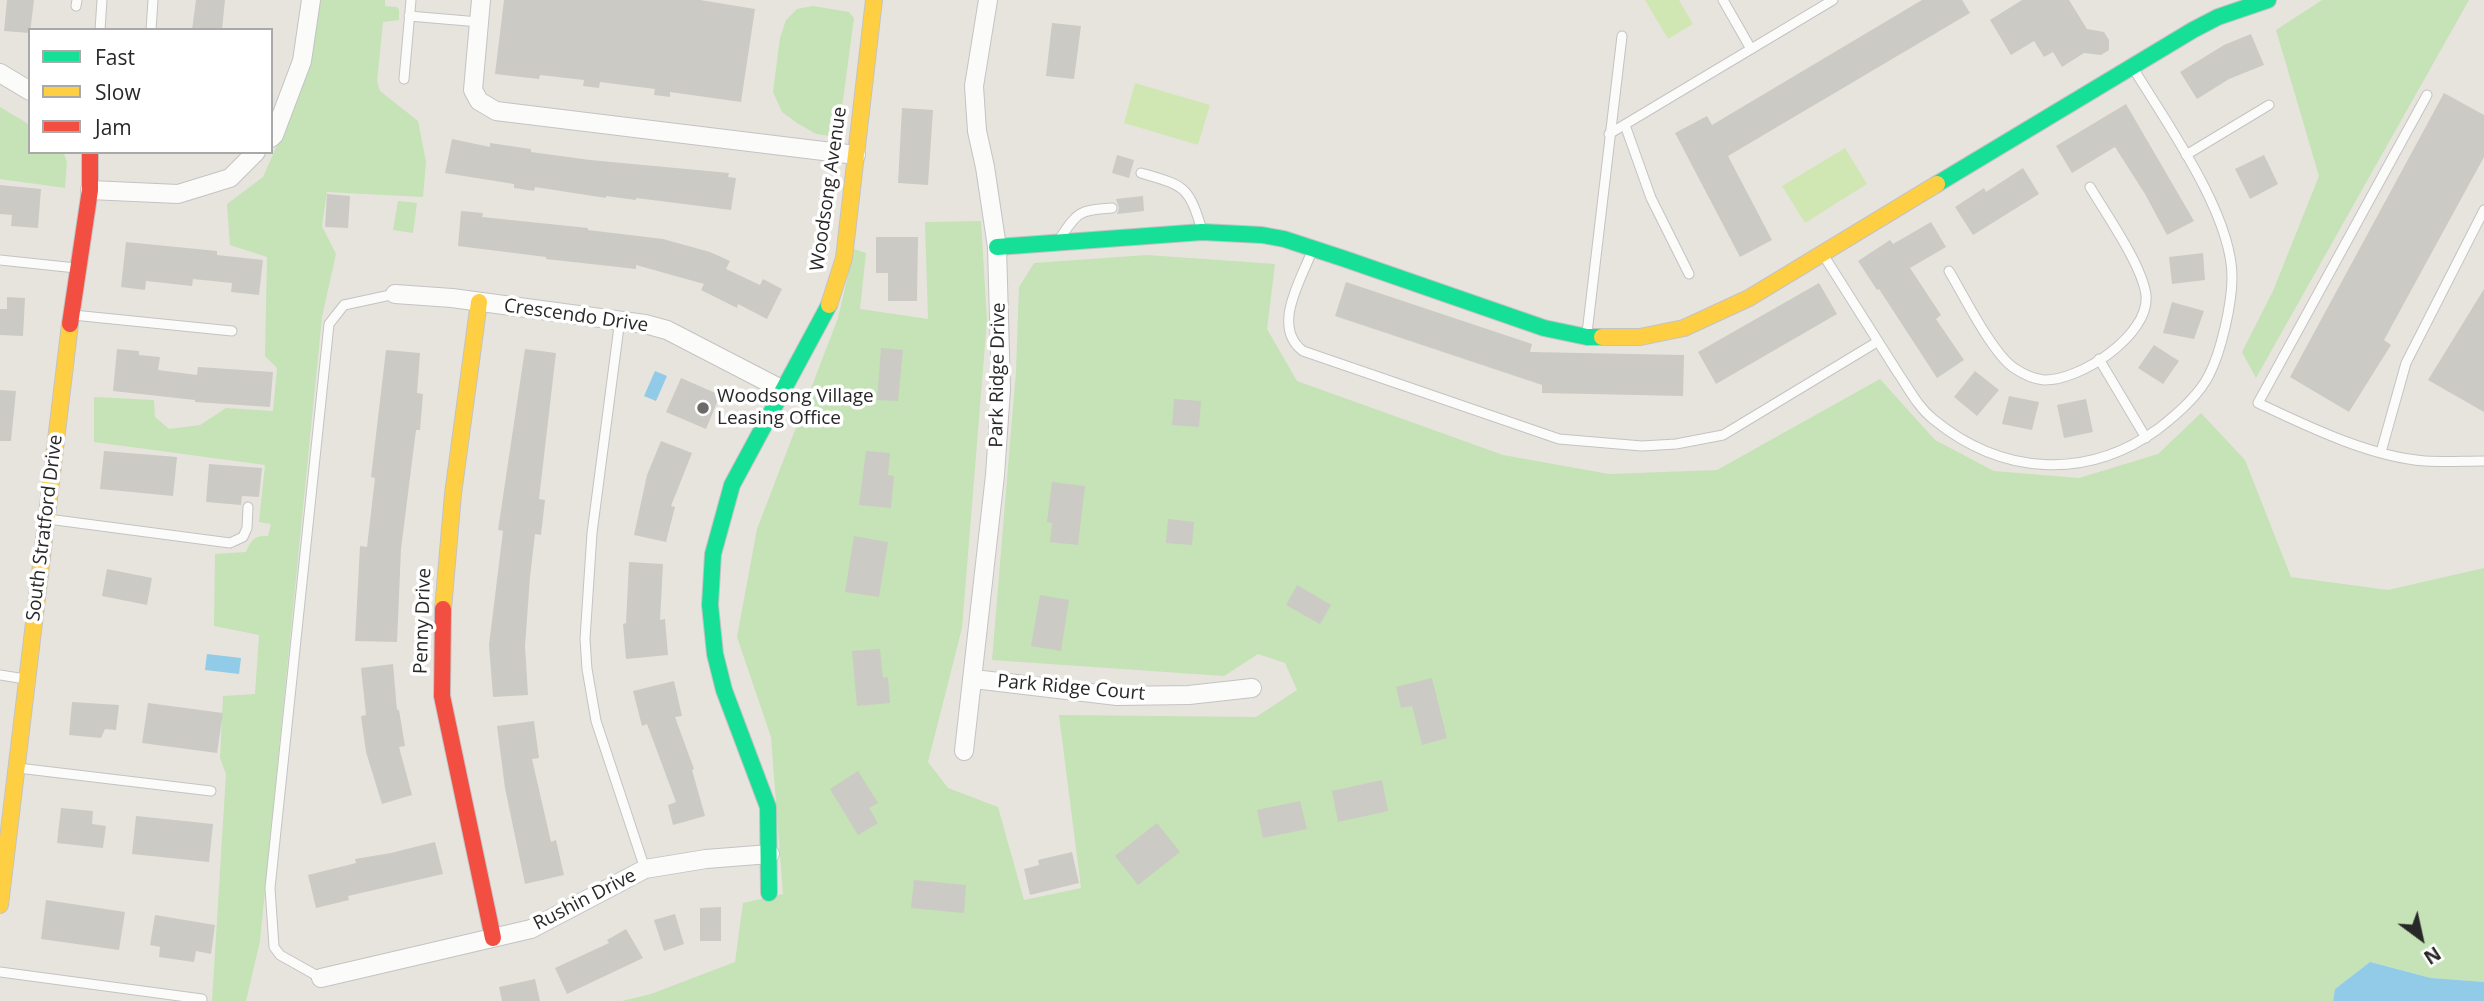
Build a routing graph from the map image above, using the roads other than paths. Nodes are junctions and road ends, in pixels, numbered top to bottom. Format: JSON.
{"nodes":[{"id":1,"x":102,"y":0,"type":"edge"},
{"id":2,"x":153,"y":0,"type":"edge"},
{"id":3,"x":311,"y":0,"type":"edge"},
{"id":4,"x":411,"y":0,"type":"edge"},
{"id":5,"x":481,"y":0,"type":"edge"},
{"id":6,"x":874,"y":0,"type":"edge"},
{"id":7,"x":988,"y":0,"type":"edge"},
{"id":8,"x":1723,"y":0,"type":"edge"},
{"id":9,"x":1833,"y":0,"type":"edge"},
{"id":10,"x":2268,"y":0,"type":"edge"},
{"id":11,"x":409,"y":16,"type":"junction"},
{"id":12,"x":479,"y":22,"type":"junction"},
{"id":13,"x":100,"y":28,"type":"edge"},
{"id":14,"x":151,"y":28,"type":"edge"},
{"id":15,"x":1622,"y":36,"type":"dead end"},
{"id":16,"x":1751,"y":50,"type":"junction"},
{"id":17,"x":2132,"y":66,"type":"junction"},
{"id":18,"x":0,"y":73,"type":"edge"},
{"id":19,"x":404,"y":79,"type":"dead end"},
{"id":20,"x":28,"y":90,"type":"edge"},
{"id":21,"x":2427,"y":95,"type":"dead end"},
{"id":22,"x":2269,"y":105,"type":"dead end"},
{"id":23,"x":1625,"y":125,"type":"junction"},
{"id":24,"x":1609,"y":134,"type":"junction"},
{"id":25,"x":273,"y":136,"type":"edge"},
{"id":26,"x":90,"y":154,"type":"edge"},
{"id":27,"x":254,"y":154,"type":"edge"},
{"id":28,"x":856,"y":155,"type":"junction"},
{"id":29,"x":2186,"y":155,"type":"junction"},
{"id":30,"x":1141,"y":173,"type":"dead end"},
{"id":31,"x":2090,"y":187,"type":"dead end"},
{"id":32,"x":90,"y":190,"type":"junction"},
{"id":33,"x":1112,"y":208,"type":"dead end"},
{"id":34,"x":2484,"y":210,"type":"edge"},
{"id":35,"x":1202,"y":232,"type":"junction"},
{"id":36,"x":1058,"y":241,"type":"junction"},
{"id":37,"x":998,"y":247,"type":"junction"},
{"id":38,"x":1313,"y":250,"type":"junction"},
{"id":39,"x":1822,"y":254,"type":"junction"},
{"id":40,"x":0,"y":260,"type":"edge"},
{"id":41,"x":78,"y":269,"type":"junction"},
{"id":42,"x":1949,"y":271,"type":"dead end"},
{"id":43,"x":1689,"y":274,"type":"dead end"},
{"id":44,"x":395,"y":294,"type":"joint"},
{"id":45,"x":479,"y":302,"type":"junction"},
{"id":46,"x":71,"y":315,"type":"junction"},
{"id":47,"x":620,"y":319,"type":"junction"},
{"id":48,"x":232,"y":331,"type":"dead end"},
{"id":49,"x":1587,"y":337,"type":"junction"},
{"id":50,"x":1878,"y":342,"type":"junction"},
{"id":51,"x":2099,"y":359,"type":"junction"},
{"id":52,"x":783,"y":390,"type":"junction"},
{"id":53,"x":2146,"y":438,"type":"junction"},
{"id":54,"x":2381,"y":452,"type":"junction"},
{"id":55,"x":2484,"y":461,"type":"edge"},
{"id":56,"x":248,"y":507,"type":"dead end"},
{"id":57,"x":46,"y":519,"type":"junction"},
{"id":58,"x":0,"y":675,"type":"edge"},
{"id":59,"x":974,"y":679,"type":"junction"},
{"id":60,"x":27,"y":680,"type":"junction"},
{"id":61,"x":1252,"y":688,"type":"dead end"},
{"id":62,"x":964,"y":751,"type":"dead end"},
{"id":63,"x":16,"y":768,"type":"junction"},
{"id":64,"x":211,"y":791,"type":"dead end"},
{"id":65,"x":770,"y":854,"type":"junction"},
{"id":66,"x":645,"y":869,"type":"junction"},
{"id":67,"x":769,"y":893,"type":"dead end"},
{"id":68,"x":0,"y":897,"type":"edge"},
{"id":69,"x":493,"y":938,"type":"junction"},
{"id":70,"x":0,"y":972,"type":"edge"},
{"id":71,"x":321,"y":978,"type":"joint"},
{"id":72,"x":202,"y":999,"type":"dead end"}],
"edges":[{"from":1,"to":13,"type":"lane"},
{"from":2,"to":14,"type":"lane"},
{"from":3,"to":25,"type":"street"},
{"from":4,"to":11,"type":"lane"},
{"from":5,"to":12,"type":"street"},
{"from":6,"to":28,"type":"street","name":"Woodsong Avenue"},
{"from":7,"to":37,"type":"street","name":"Park Ridge Drive"},
{"from":8,"to":16,"type":"lane"},
{"from":9,"to":16,"type":"lane"},
{"from":10,"to":17,"type":"street"},
{"from":11,"to":12,"type":"lane"},
{"from":11,"to":19,"type":"lane"},
{"from":12,"to":28,"type":"street"},
{"from":15,"to":24,"type":"lane"},
{"from":16,"to":23,"type":"lane"},
{"from":17,"to":29,"type":"lane"},
{"from":17,"to":39,"type":"street"},
{"from":18,"to":20,"type":"street"},
{"from":21,"to":54,"type":"lane"},
{"from":22,"to":29,"type":"lane"},
{"from":23,"to":24,"type":"lane"},
{"from":23,"to":43,"type":"lane"},
{"from":24,"to":49,"type":"lane"},
{"from":26,"to":32,"type":"street","name":"South Stratford Drive"},
{"from":27,"to":32,"type":"street"},
{"from":28,"to":52,"type":"street","name":"Woodsong Avenue"},
{"from":29,"to":53,"type":"lane"},
{"from":30,"to":35,"type":"lane"},
{"from":31,"to":51,"type":"lane"},
{"from":32,"to":41,"type":"street","name":"South Stratford Drive"},
{"from":33,"to":36,"type":"lane"},
{"from":34,"to":54,"type":"lane"},
{"from":35,"to":36,"type":"street"},
{"from":35,"to":38,"type":"street"},
{"from":36,"to":37,"type":"street"},
{"from":37,"to":59,"type":"street","name":"Park Ridge Drive"},
{"from":38,"to":49,"type":"street"},
{"from":38,"to":50,"type":"lane"},
{"from":39,"to":49,"type":"street"},
{"from":39,"to":50,"type":"lane"},
{"from":40,"to":41,"type":"lane"},
{"from":41,"to":46,"type":"street","name":"South Stratford Drive"},
{"from":42,"to":51,"type":"lane"},
{"from":44,"to":45,"type":"street","name":"Crescendo Drive"},
{"from":44,"to":71,"type":"lane"},
{"from":45,"to":47,"type":"street","name":"Crescendo Drive"},
{"from":45,"to":69,"type":"street","name":"Penny Drive"},
{"from":46,"to":48,"type":"lane"},
{"from":46,"to":57,"type":"street","name":"South Stratford Drive"},
{"from":47,"to":52,"type":"street","name":"Crescendo Drive"},
{"from":47,"to":66,"type":"lane"},
{"from":50,"to":53,"type":"lane"},
{"from":51,"to":53,"type":"lane"},
{"from":52,"to":65,"type":"street","name":"Woodsong Avenue"},
{"from":54,"to":55,"type":"lane"},
{"from":56,"to":57,"type":"lane"},
{"from":57,"to":60,"type":"street","name":"South Stratford Drive"},
{"from":58,"to":60,"type":"lane"},
{"from":59,"to":61,"type":"street","name":"Park Ridge Court"},
{"from":59,"to":62,"type":"street","name":"Park Ridge Drive"},
{"from":60,"to":63,"type":"street","name":"South Stratford Drive"},
{"from":63,"to":64,"type":"lane"},
{"from":63,"to":68,"type":"street","name":"South Stratford Drive"},
{"from":65,"to":66,"type":"street","name":"Rushin Drive"},
{"from":65,"to":67,"type":"street","name":"Woodsong Avenue"},
{"from":66,"to":69,"type":"street","name":"Rushin Drive"},
{"from":69,"to":71,"type":"street","name":"Rushin Drive"},
{"from":70,"to":72,"type":"lane"}]}
